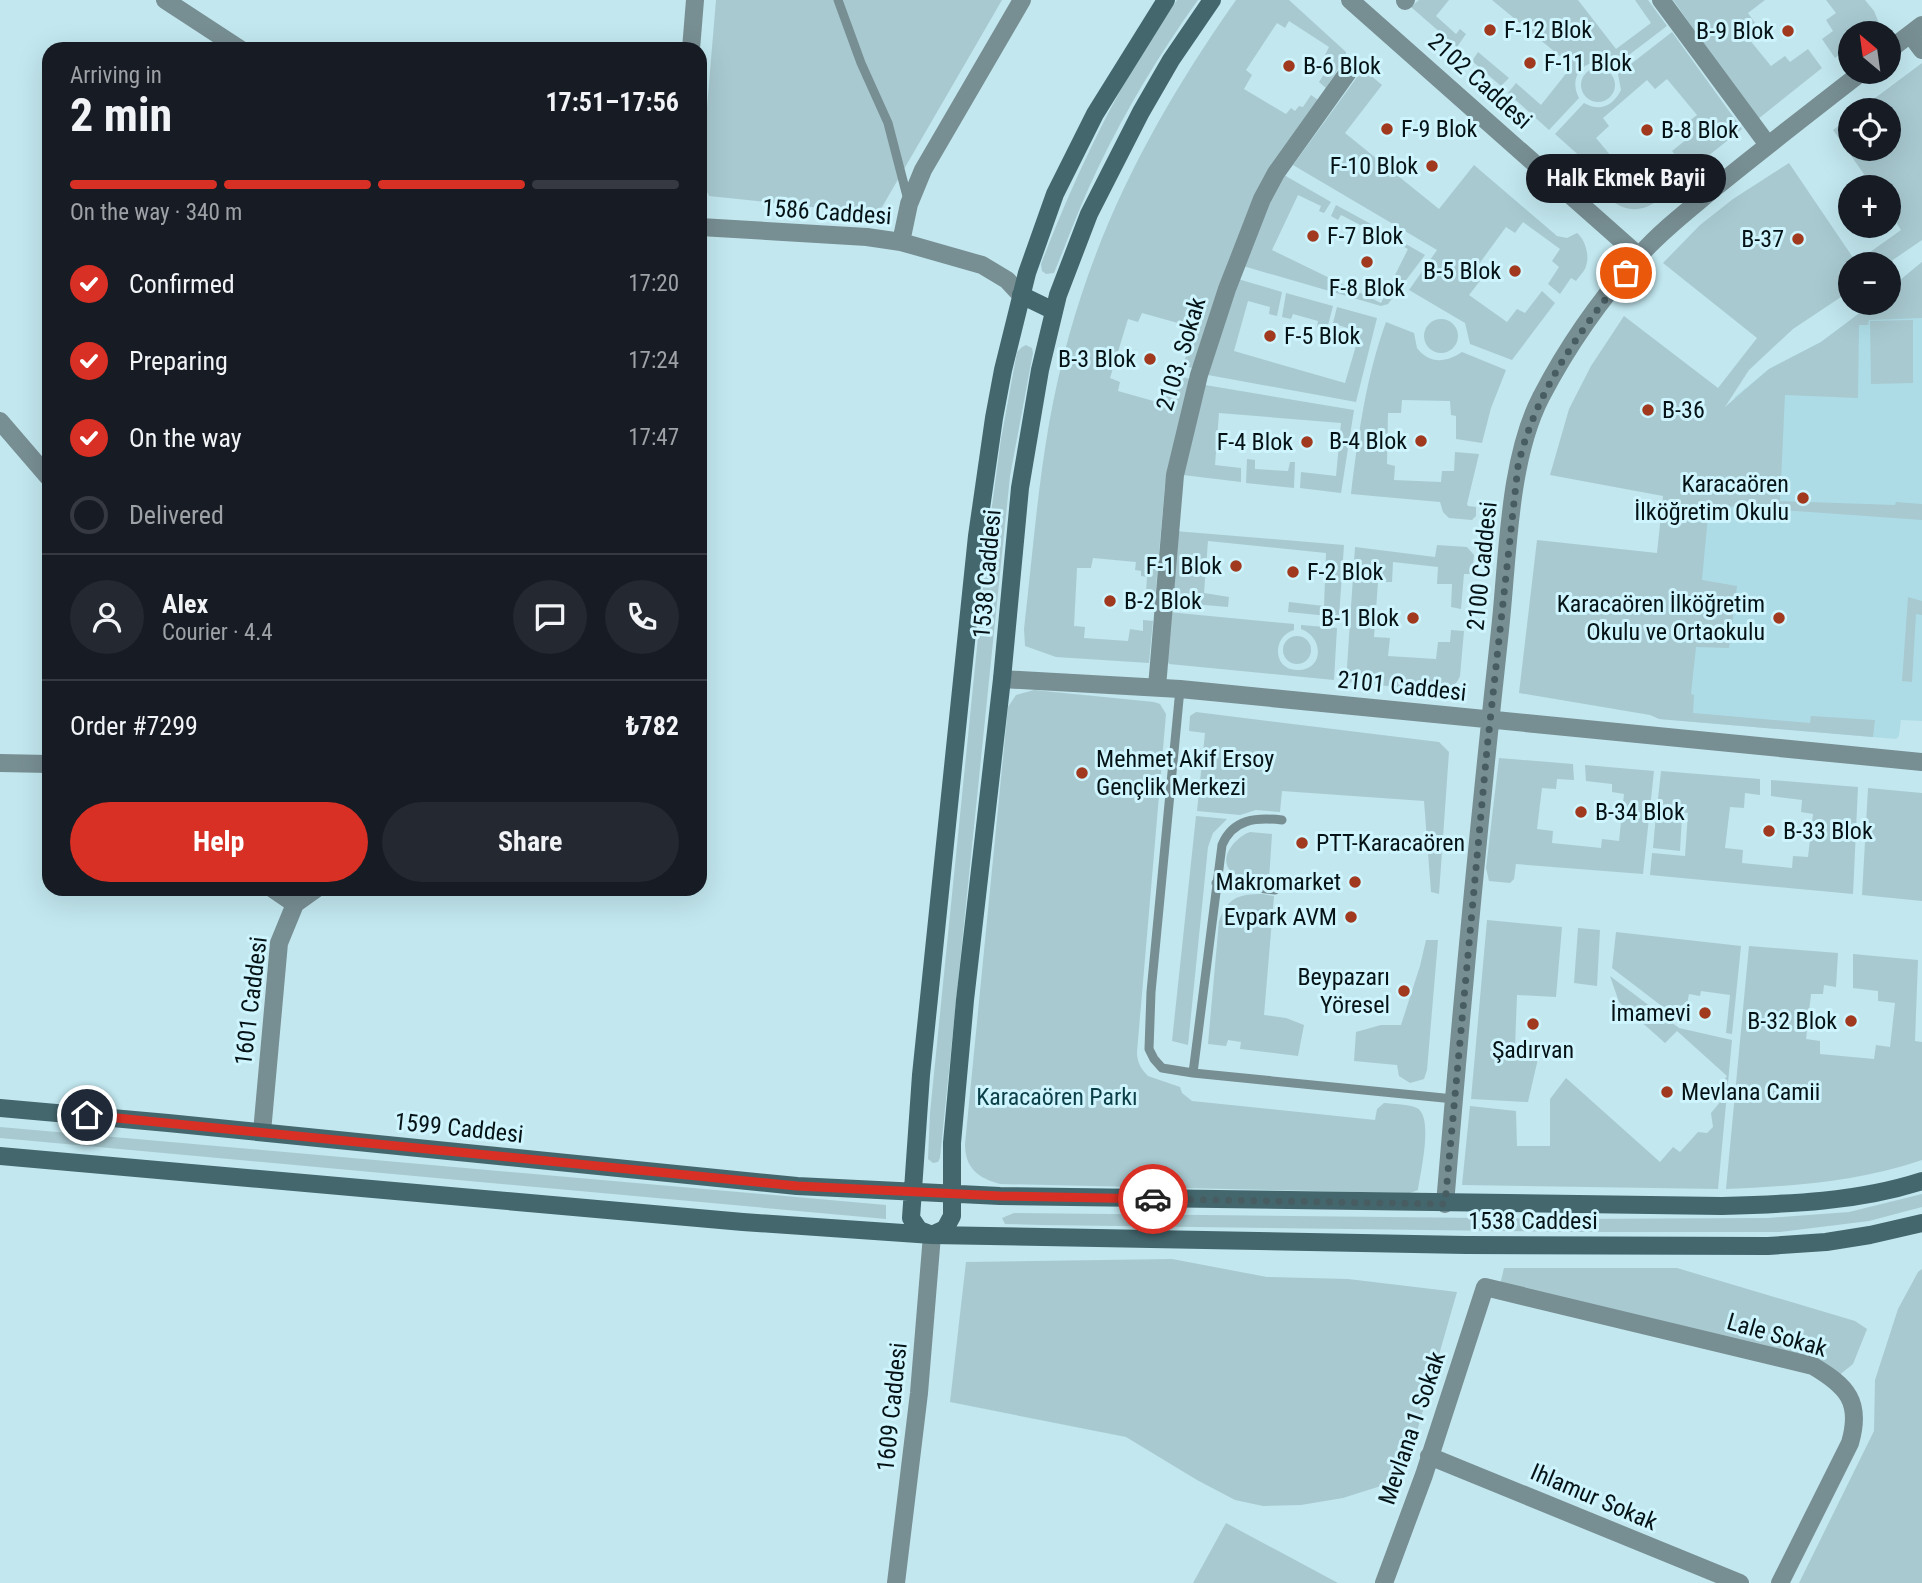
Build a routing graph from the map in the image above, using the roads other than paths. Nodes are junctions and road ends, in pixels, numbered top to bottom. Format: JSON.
{"nodes":[{"id":1,"x":165,"y":0,"type":"edge"},
{"id":2,"x":695,"y":0,"type":"edge"},
{"id":3,"x":838,"y":0,"type":"edge"},
{"id":4,"x":1022,"y":0,"type":"edge"},
{"id":5,"x":1166,"y":0,"type":"edge"},
{"id":6,"x":1212,"y":0,"type":"edge"},
{"id":7,"x":1350,"y":0,"type":"edge"},
{"id":8,"x":1661,"y":0,"type":"edge"},
{"id":9,"x":1916,"y":29,"type":"edge"},
{"id":10,"x":1901,"y":41,"type":"edge"},
{"id":11,"x":229,"y":42,"type":"edge"},
{"id":12,"x":692,"y":42,"type":"edge"},
{"id":13,"x":1922,"y":50,"type":"edge"},
{"id":14,"x":1350,"y":68,"type":"dead end"},
{"id":15,"x":1847,"y":84,"type":"edge"},
{"id":16,"x":1768,"y":145,"type":"junction"},
{"id":17,"x":909,"y":204,"type":"junction"},
{"id":18,"x":707,"y":227,"type":"edge"},
{"id":19,"x":901,"y":242,"type":"junction"},
{"id":20,"x":1639,"y":256,"type":"junction"},
{"id":21,"x":1021,"y":295,"type":"junction"},
{"id":22,"x":1054,"y":311,"type":"junction"},
{"id":23,"x":0,"y":421,"type":"edge"},
{"id":24,"x":42,"y":470,"type":"edge"},
{"id":25,"x":1002,"y":679,"type":"junction"},
{"id":26,"x":1157,"y":687,"type":"junction"},
{"id":27,"x":1180,"y":689,"type":"junction"},
{"id":28,"x":1490,"y":719,"type":"junction"},
{"id":29,"x":1922,"y":762,"type":"edge"},
{"id":30,"x":0,"y":764,"type":"edge"},
{"id":31,"x":42,"y":764,"type":"edge"},
{"id":32,"x":1282,"y":820,"type":"dead end"},
{"id":33,"x":1216,"y":883,"type":"junction"},
{"id":34,"x":1275,"y":890,"type":"dead end"},
{"id":35,"x":283,"y":896,"type":"edge"},
{"id":36,"x":306,"y":896,"type":"edge"},
{"id":37,"x":295,"y":904,"type":"junction"},
{"id":38,"x":1193,"y":1073,"type":"junction"},
{"id":39,"x":1454,"y":1099,"type":"junction"},
{"id":40,"x":0,"y":1108,"type":"edge"},
{"id":41,"x":262,"y":1132,"type":"junction"},
{"id":42,"x":0,"y":1156,"type":"edge"},
{"id":43,"x":1922,"y":1181,"type":"edge"},
{"id":44,"x":913,"y":1191,"type":"junction"},
{"id":45,"x":952,"y":1193,"type":"junction"},
{"id":46,"x":1445,"y":1204,"type":"junction"},
{"id":47,"x":1922,"y":1223,"type":"edge"},
{"id":48,"x":932,"y":1235,"type":"junction"},
{"id":49,"x":1485,"y":1287,"type":"joint"},
{"id":50,"x":1429,"y":1456,"type":"junction"},
{"id":51,"x":896,"y":1583,"type":"edge"},
{"id":52,"x":1384,"y":1583,"type":"edge"},
{"id":53,"x":1740,"y":1583,"type":"edge"},
{"id":54,"x":1780,"y":1583,"type":"edge"}],
"edges":[{"from":1,"to":11,"type":"street"},
{"from":2,"to":12,"type":"street"},
{"from":3,"to":17,"type":"lane"},
{"from":4,"to":17,"type":"street"},
{"from":5,"to":21,"type":"main road","name":"1538 Caddesi"},
{"from":6,"to":22,"type":"main road","name":"1538 Caddesi"},
{"from":7,"to":20,"type":"street","name":"2102 Caddesi"},
{"from":8,"to":16,"type":"street"},
{"from":9,"to":10,"type":"street"},
{"from":9,"to":13,"type":"street"},
{"from":14,"to":26,"type":"street","name":"2103. Sokak"},
{"from":15,"to":16,"type":"street","name":"2100 Caddesi"},
{"from":16,"to":20,"type":"street","name":"2100 Caddesi"},
{"from":17,"to":19,"type":"street"},
{"from":18,"to":19,"type":"street","name":"1586 Caddesi"},
{"from":19,"to":21,"type":"street","name":"1586 Caddesi"},
{"from":20,"to":28,"type":"street","name":"2100 Caddesi"},
{"from":21,"to":22,"type":"main road"},
{"from":21,"to":44,"type":"main road","name":"1538 Caddesi"},
{"from":22,"to":25,"type":"main road","name":"1538 Caddesi"},
{"from":23,"to":24,"type":"street"},
{"from":25,"to":26,"type":"street","name":"2101 Caddesi"},
{"from":25,"to":45,"type":"main road","name":"1538 Caddesi"},
{"from":26,"to":27,"type":"street","name":"2101 Caddesi"},
{"from":27,"to":28,"type":"street","name":"2101 Caddesi"},
{"from":27,"to":38,"type":"lane"},
{"from":28,"to":29,"type":"street","name":"2101 Caddesi"},
{"from":28,"to":39,"type":"street","name":"2100 Caddesi"},
{"from":30,"to":31,"type":"street"},
{"from":32,"to":33,"type":"lane"},
{"from":33,"to":34,"type":"lane"},
{"from":33,"to":38,"type":"lane"},
{"from":35,"to":37,"type":"street"},
{"from":36,"to":37,"type":"street"},
{"from":37,"to":41,"type":"street","name":"1601 Caddesi"},
{"from":38,"to":39,"type":"lane"},
{"from":39,"to":46,"type":"street","name":"2100 Caddesi"},
{"from":40,"to":41,"type":"main road","name":"1599 Caddesi"},
{"from":41,"to":44,"type":"main road","name":"1599 Caddesi"},
{"from":42,"to":48,"type":"main road"},
{"from":43,"to":46,"type":"main road","name":"1538 Caddesi"},
{"from":44,"to":45,"type":"main road","name":"1538 Caddesi"},
{"from":44,"to":48,"type":"main road","name":"1538 Caddesi"},
{"from":45,"to":46,"type":"main road","name":"1538 Caddesi"},
{"from":45,"to":48,"type":"main road","name":"1538 Caddesi"},
{"from":47,"to":48,"type":"main road","name":"1538 Caddesi"},
{"from":48,"to":51,"type":"street","name":"1609 Caddesi"},
{"from":49,"to":50,"type":"street","name":"Mevlana 1 Sokak"},
{"from":49,"to":54,"type":"street","name":"Lale Sokak"},
{"from":50,"to":52,"type":"street","name":"Mevlana 1 Sokak"},
{"from":50,"to":53,"type":"street","name":"Ihlamur Sokak"}]}
